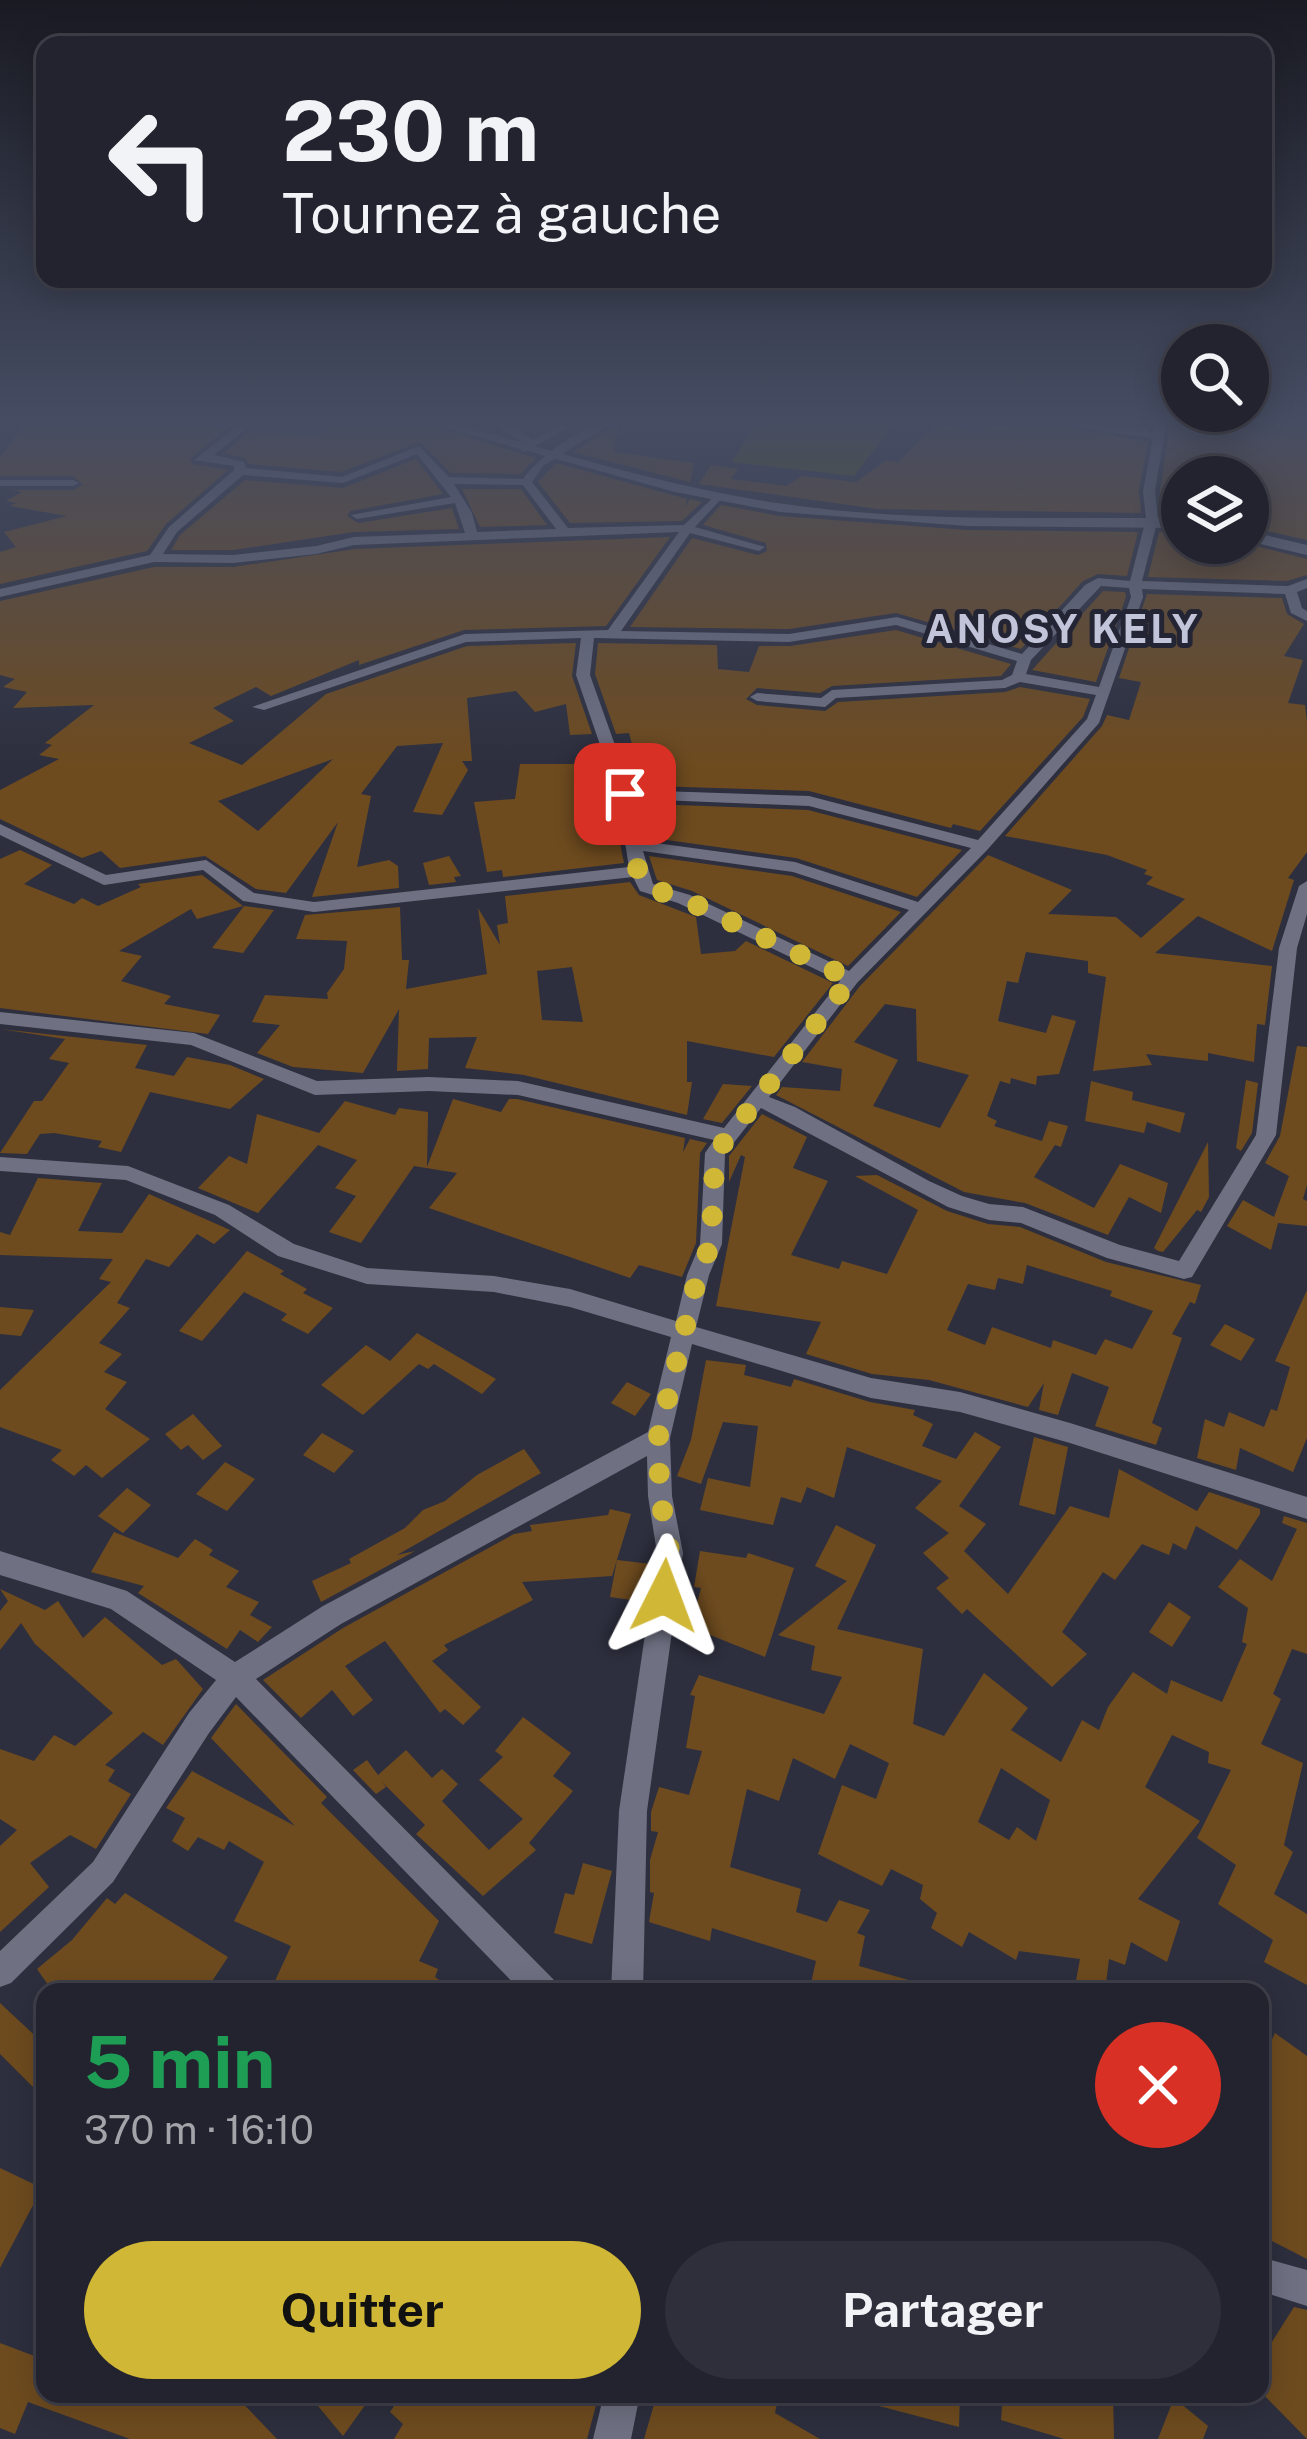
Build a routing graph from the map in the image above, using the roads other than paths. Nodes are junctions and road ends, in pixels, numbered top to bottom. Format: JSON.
{"nodes":[{"id":1,"x":168,"y":538,"type":"edge"},
{"id":2,"x":429,"y":538,"type":"edge"},
{"id":3,"x":681,"y":538,"type":"edge"},
{"id":4,"x":722,"y":538,"type":"edge"},
{"id":5,"x":1147,"y":538,"type":"edge"},
{"id":6,"x":1269,"y":541,"type":"edge"},
{"id":7,"x":759,"y":547,"type":"dead end"},
{"id":8,"x":1307,"y":550,"type":"edge"},
{"id":9,"x":154,"y":558,"type":"junction"},
{"id":10,"x":1307,"y":583,"type":"edge"},
{"id":11,"x":1135,"y":585,"type":"junction"},
{"id":12,"x":1290,"y":590,"type":"junction"},
{"id":13,"x":0,"y":593,"type":"edge"},
{"id":14,"x":1307,"y":617,"type":"edge"},
{"id":15,"x":588,"y":634,"type":"junction"},
{"id":16,"x":612,"y":634,"type":"junction"},
{"id":17,"x":1025,"y":658,"type":"junction"},
{"id":18,"x":1018,"y":677,"type":"junction"},
{"id":19,"x":1105,"y":692,"type":"junction"},
{"id":20,"x":758,"y":697,"type":"dead end"},
{"id":21,"x":259,"y":707,"type":"dead end"},
{"id":22,"x":625,"y":794,"type":"junction"},
{"id":23,"x":0,"y":829,"type":"edge"},
{"id":24,"x":20,"y":841,"type":"junction"},
{"id":25,"x":637,"y":845,"type":"junction"},
{"id":26,"x":982,"y":846,"type":"junction"},
{"id":27,"x":0,"y":851,"type":"edge"},
{"id":28,"x":638,"y":871,"type":"junction"},
{"id":29,"x":1307,"y":886,"type":"edge"},
{"id":30,"x":920,"y":908,"type":"junction"},
{"id":31,"x":851,"y":979,"type":"junction"},
{"id":32,"x":0,"y":1018,"type":"edge"},
{"id":33,"x":756,"y":1099,"type":"junction"},
{"id":34,"x":725,"y":1136,"type":"junction"},
{"id":35,"x":0,"y":1164,"type":"edge"},
{"id":36,"x":682,"y":1333,"type":"junction"},
{"id":37,"x":658,"y":1438,"type":"junction"},
{"id":38,"x":1307,"y":1508,"type":"edge"},
{"id":39,"x":0,"y":1563,"type":"edge"},
{"id":40,"x":235,"y":1677,"type":"junction"},
{"id":41,"x":0,"y":1972,"type":"edge"},
{"id":42,"x":535,"y":1983,"type":"edge"},
{"id":43,"x":627,"y":1983,"type":"edge"},
{"id":44,"x":1269,"y":2277,"type":"edge"},
{"id":45,"x":1307,"y":2288,"type":"edge"},
{"id":46,"x":620,"y":2403,"type":"edge"},
{"id":47,"x":612,"y":2439,"type":"edge"}],
"edges":[{"from":1,"to":9,"type":"street"},
{"from":2,"to":9,"type":"street"},
{"from":3,"to":16,"type":"street"},
{"from":4,"to":7,"type":"street"},
{"from":5,"to":11,"type":"street"},
{"from":6,"to":8,"type":"street"},
{"from":9,"to":13,"type":"street"},
{"from":10,"to":12,"type":"street"},
{"from":11,"to":12,"type":"street"},
{"from":11,"to":17,"type":"street"},
{"from":11,"to":19,"type":"street"},
{"from":12,"to":14,"type":"street"},
{"from":15,"to":16,"type":"street"},
{"from":15,"to":21,"type":"street"},
{"from":15,"to":22,"type":"street"},
{"from":16,"to":17,"type":"street"},
{"from":17,"to":18,"type":"street"},
{"from":18,"to":19,"type":"street"},
{"from":18,"to":20,"type":"street"},
{"from":19,"to":26,"type":"street"},
{"from":22,"to":25,"type":"street"},
{"from":22,"to":26,"type":"street"},
{"from":23,"to":24,"type":"street"},
{"from":24,"to":27,"type":"street"},
{"from":24,"to":28,"type":"street"},
{"from":25,"to":28,"type":"street"},
{"from":25,"to":30,"type":"street"},
{"from":26,"to":30,"type":"street"},
{"from":28,"to":31,"type":"street"},
{"from":29,"to":33,"type":"street"},
{"from":30,"to":31,"type":"street"},
{"from":31,"to":33,"type":"street"},
{"from":32,"to":34,"type":"street"},
{"from":33,"to":34,"type":"street"},
{"from":34,"to":36,"type":"street"},
{"from":35,"to":36,"type":"street"},
{"from":36,"to":37,"type":"street"},
{"from":36,"to":38,"type":"street"},
{"from":37,"to":40,"type":"street"},
{"from":37,"to":43,"type":"street"},
{"from":39,"to":40,"type":"street"},
{"from":40,"to":41,"type":"street"},
{"from":40,"to":42,"type":"street"},
{"from":44,"to":45,"type":"street"},
{"from":46,"to":47,"type":"street"}]}
